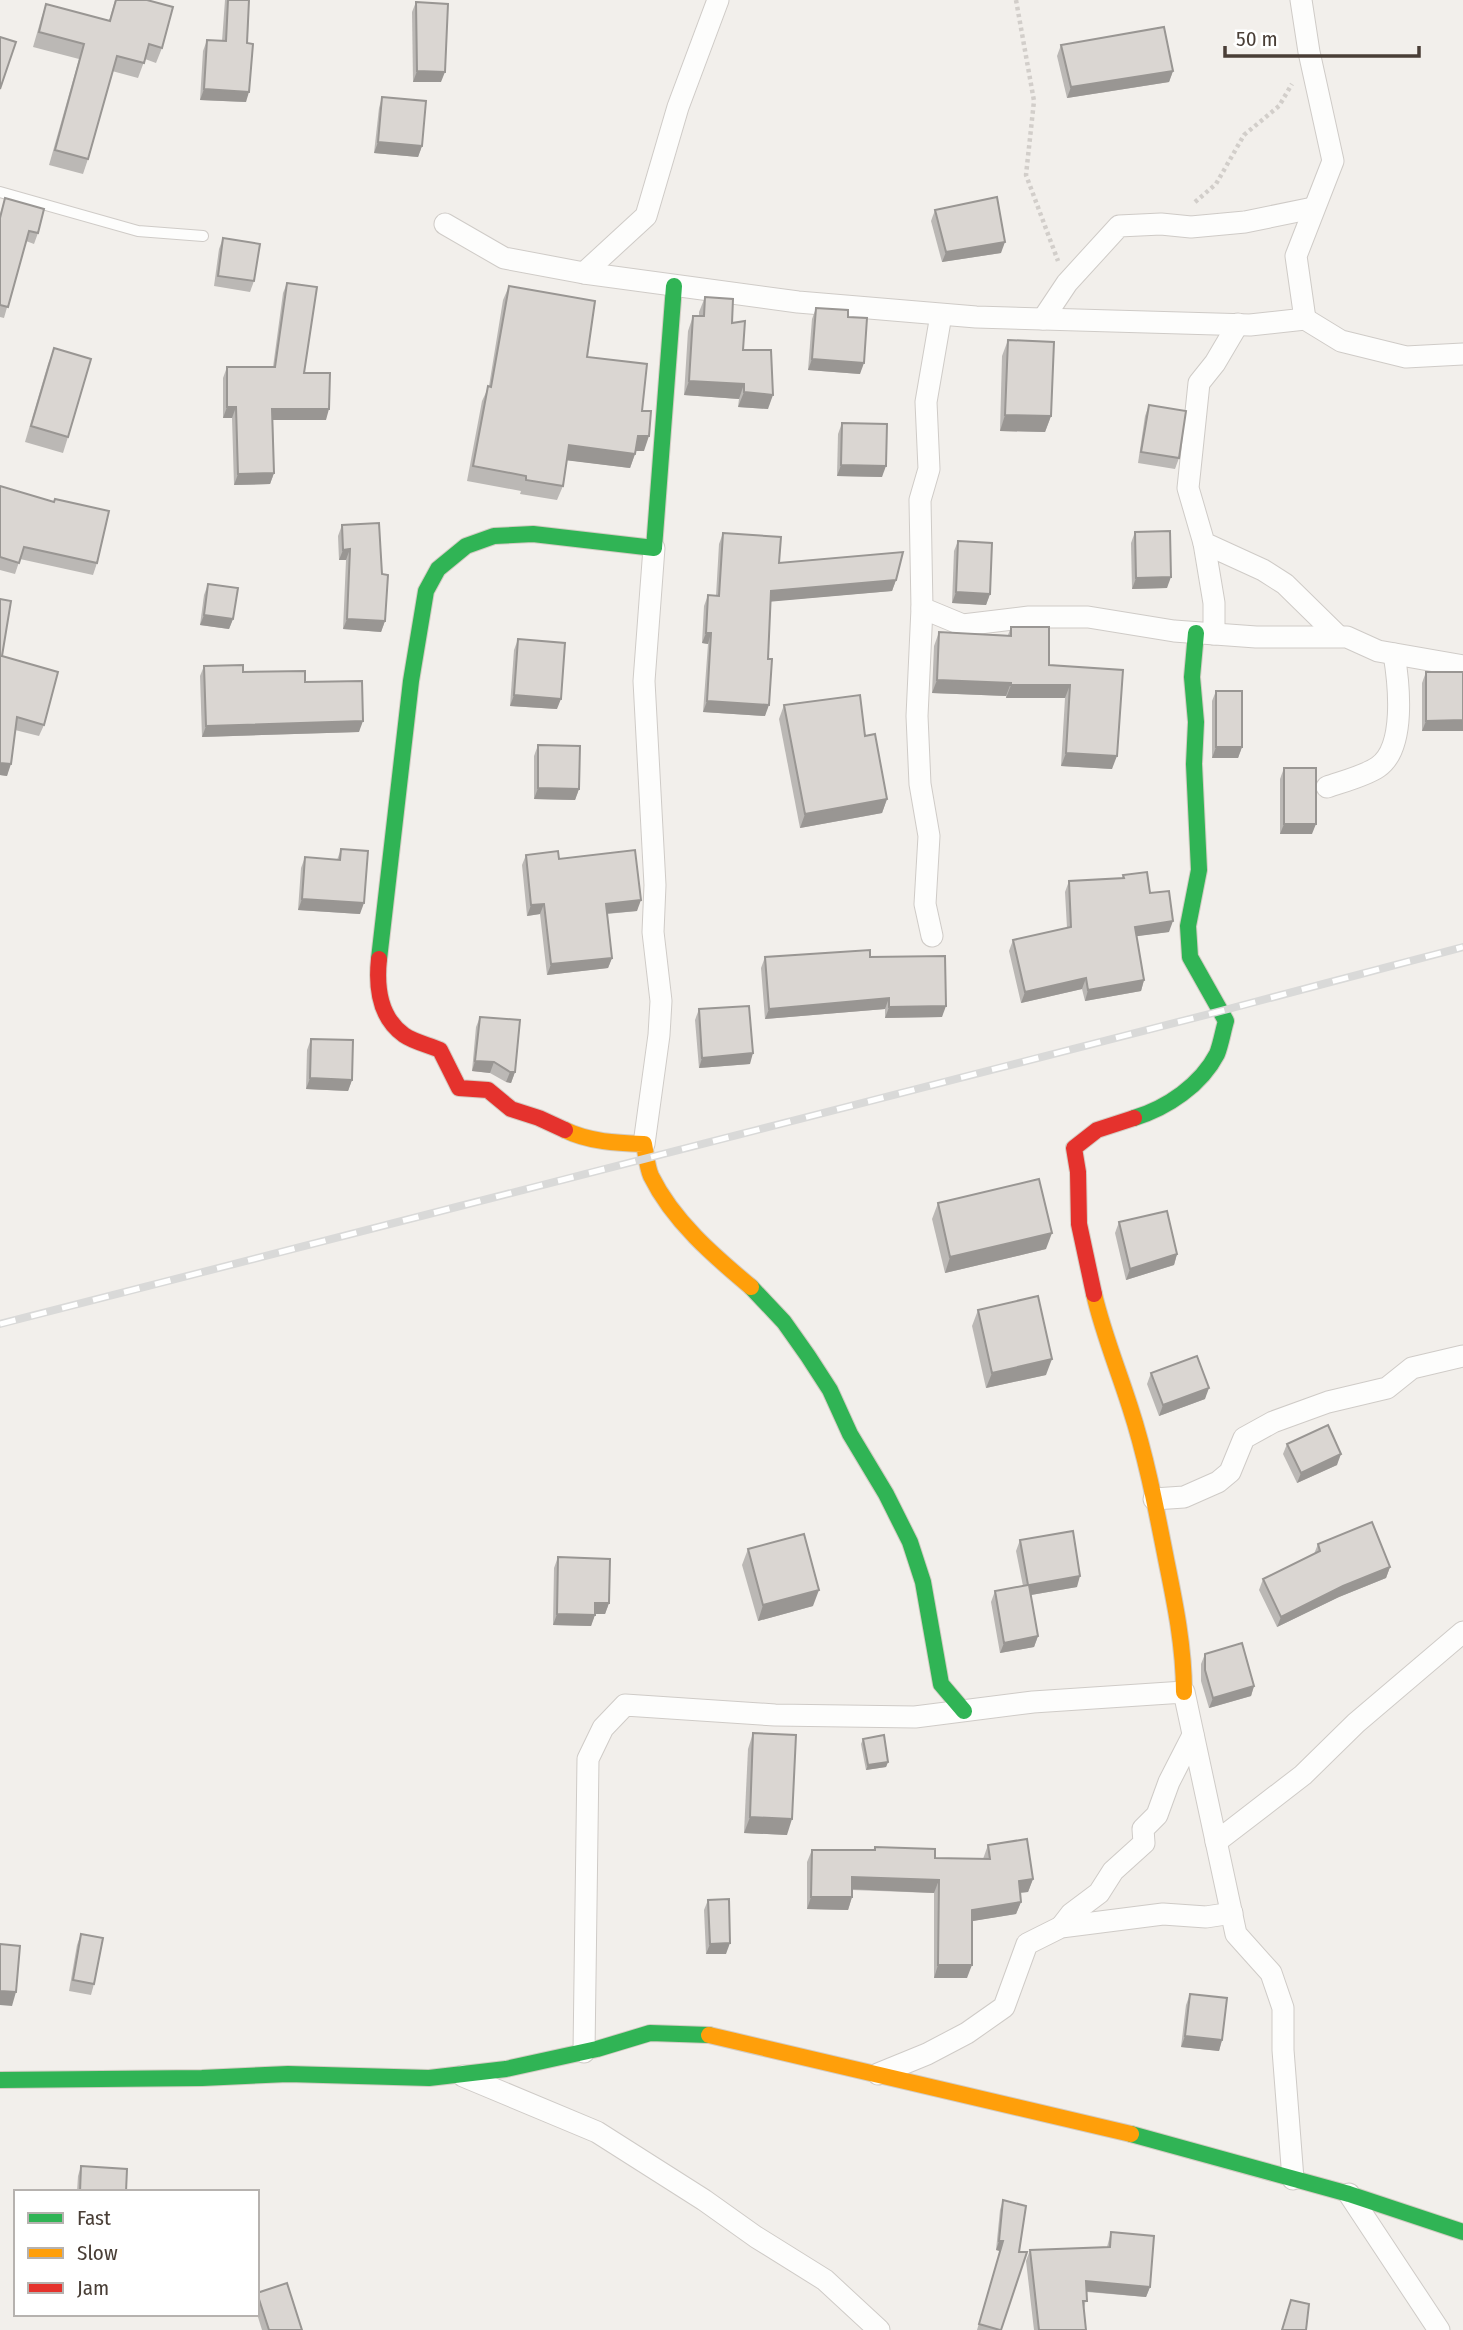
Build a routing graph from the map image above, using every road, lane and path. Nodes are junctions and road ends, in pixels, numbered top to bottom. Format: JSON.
{"nodes":[{"id":1,"x":718,"y":0,"type":"edge"},
{"id":2,"x":1016,"y":0,"type":"edge"},
{"id":3,"x":1301,"y":0,"type":"edge"},
{"id":4,"x":1310,"y":52,"type":"junction"},
{"id":5,"x":0,"y":192,"type":"edge"},
{"id":6,"x":1313,"y":208,"type":"junction"},
{"id":7,"x":1161,"y":224,"type":"junction"},
{"id":8,"x":445,"y":225,"type":"dead end"},
{"id":9,"x":204,"y":236,"type":"dead end"},
{"id":10,"x":584,"y":273,"type":"junction"},
{"id":11,"x":1067,"y":283,"type":"junction"},
{"id":12,"x":674,"y":286,"type":"junction"},
{"id":13,"x":941,"y":314,"type":"junction"},
{"id":14,"x":1043,"y":319,"type":"junction"},
{"id":15,"x":1305,"y":319,"type":"junction"},
{"id":16,"x":1238,"y":324,"type":"junction"},
{"id":17,"x":1463,"y":354,"type":"edge"},
{"id":18,"x":1204,"y":543,"type":"junction"},
{"id":19,"x":654,"y":548,"type":"junction"},
{"id":20,"x":922,"y":608,"type":"junction"},
{"id":21,"x":1205,"y":633,"type":"junction"},
{"id":22,"x":1338,"y":636,"type":"junction"},
{"id":23,"x":1394,"y":654,"type":"junction"},
{"id":24,"x":1463,"y":666,"type":"edge"},
{"id":25,"x":1327,"y":787,"type":"dead end"},
{"id":26,"x":932,"y":936,"type":"dead end"},
{"id":27,"x":644,"y":1144,"type":"junction"},
{"id":28,"x":1463,"y":1356,"type":"edge"},
{"id":29,"x":1154,"y":1499,"type":"junction"},
{"id":30,"x":1463,"y":1632,"type":"edge"},
{"id":31,"x":1184,"y":1692,"type":"junction"},
{"id":32,"x":964,"y":1711,"type":"junction"},
{"id":33,"x":1193,"y":1735,"type":"junction"},
{"id":34,"x":1216,"y":1842,"type":"junction"},
{"id":35,"x":1232,"y":1913,"type":"junction"},
{"id":36,"x":1061,"y":1927,"type":"junction"},
{"id":37,"x":584,"y":2052,"type":"junction"},
{"id":38,"x":878,"y":2074,"type":"junction"},
{"id":39,"x":460,"y":2075,"type":"junction"},
{"id":40,"x":0,"y":2080,"type":"edge"},
{"id":41,"x":1293,"y":2179,"type":"junction"},
{"id":42,"x":1349,"y":2194,"type":"junction"},
{"id":43,"x":1463,"y":2232,"type":"edge"},
{"id":44,"x":879,"y":2330,"type":"edge"},
{"id":45,"x":1439,"y":2330,"type":"edge"}],
"edges":[{"from":1,"to":10,"type":"street"},
{"from":2,"to":11,"type":"path"},
{"from":3,"to":4,"type":"street"},
{"from":4,"to":6,"type":"street"},
{"from":4,"to":7,"type":"path"},
{"from":5,"to":9,"type":"lane"},
{"from":6,"to":7,"type":"street"},
{"from":6,"to":15,"type":"street"},
{"from":7,"to":11,"type":"street"},
{"from":8,"to":10,"type":"street"},
{"from":10,"to":12,"type":"street"},
{"from":11,"to":14,"type":"street"},
{"from":12,"to":13,"type":"street"},
{"from":12,"to":19,"type":"street"},
{"from":13,"to":14,"type":"street"},
{"from":13,"to":20,"type":"street"},
{"from":14,"to":16,"type":"street"},
{"from":15,"to":16,"type":"street"},
{"from":15,"to":17,"type":"street"},
{"from":16,"to":18,"type":"street"},
{"from":18,"to":21,"type":"street"},
{"from":18,"to":22,"type":"street"},
{"from":19,"to":27,"type":"street"},
{"from":19,"to":27,"type":"street"},
{"from":20,"to":21,"type":"street"},
{"from":20,"to":26,"type":"street"},
{"from":21,"to":22,"type":"street"},
{"from":21,"to":29,"type":"street"},
{"from":22,"to":23,"type":"street"},
{"from":23,"to":24,"type":"street"},
{"from":23,"to":25,"type":"street"},
{"from":27,"to":32,"type":"street"},
{"from":28,"to":29,"type":"street"},
{"from":29,"to":31,"type":"street"},
{"from":30,"to":34,"type":"street"},
{"from":31,"to":32,"type":"street"},
{"from":31,"to":33,"type":"street"},
{"from":32,"to":37,"type":"street"},
{"from":33,"to":34,"type":"street"},
{"from":33,"to":36,"type":"street"},
{"from":34,"to":35,"type":"street"},
{"from":35,"to":36,"type":"street"},
{"from":35,"to":41,"type":"street"},
{"from":36,"to":38,"type":"street"},
{"from":37,"to":38,"type":"street"},
{"from":37,"to":39,"type":"street"},
{"from":38,"to":41,"type":"street"},
{"from":39,"to":40,"type":"street"},
{"from":39,"to":44,"type":"street"},
{"from":41,"to":42,"type":"street"},
{"from":42,"to":43,"type":"street"},
{"from":42,"to":45,"type":"street"}]}
